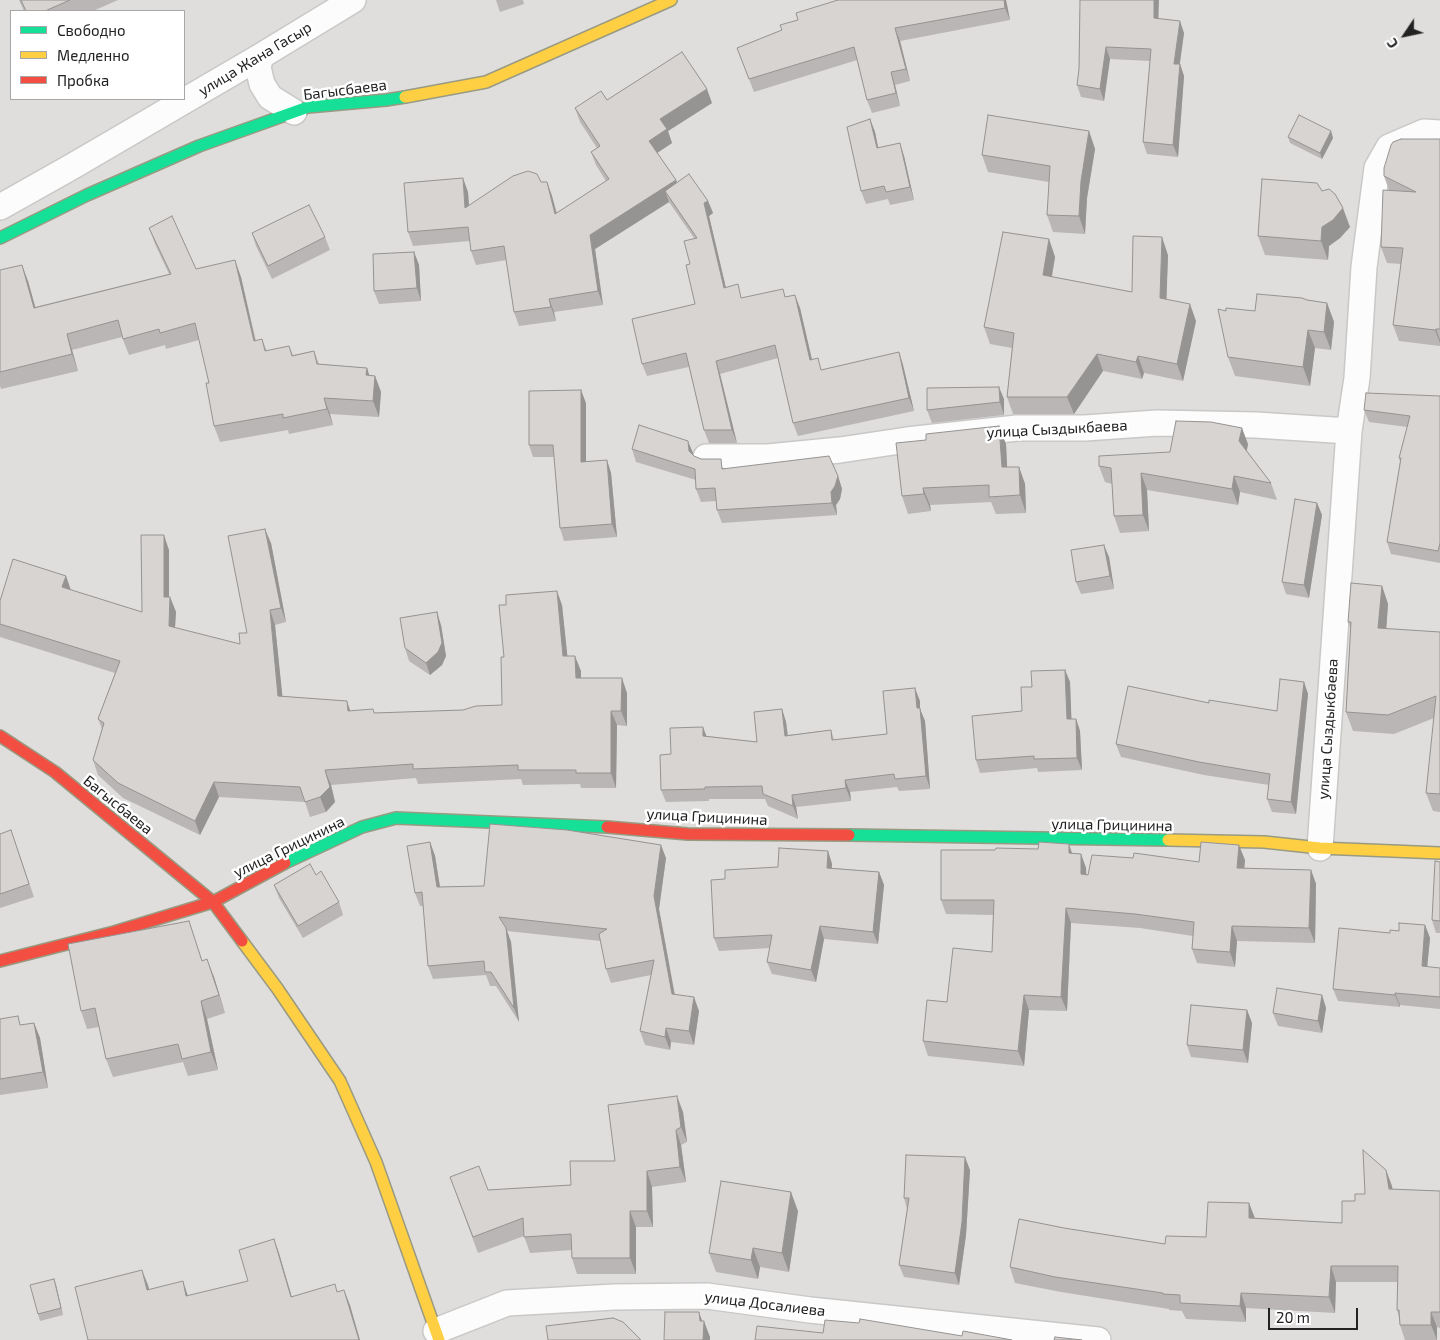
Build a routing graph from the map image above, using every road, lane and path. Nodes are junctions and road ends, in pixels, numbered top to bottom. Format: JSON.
{"nodes":[{"id":1,"x":353,"y":0,"type":"edge"},
{"id":2,"x":671,"y":0,"type":"edge"},
{"id":3,"x":261,"y":56,"type":"junction"},
{"id":4,"x":294,"y":112,"type":"junction"},
{"id":5,"x":1440,"y":133,"type":"edge"},
{"id":6,"x":73,"y":166,"type":"junction"},
{"id":7,"x":87,"y":195,"type":"junction"},
{"id":8,"x":0,"y":206,"type":"edge"},
{"id":9,"x":0,"y":238,"type":"edge"},
{"id":10,"x":1349,"y":431,"type":"junction"},
{"id":11,"x":706,"y":457,"type":"edge"},
{"id":12,"x":0,"y":736,"type":"edge"},
{"id":13,"x":1320,"y":848,"type":"junction"},
{"id":14,"x":1440,"y":853,"type":"edge"},
{"id":15,"x":213,"y":902,"type":"junction"},
{"id":16,"x":0,"y":961,"type":"edge"},
{"id":17,"x":438,"y":1335,"type":"edge"},
{"id":18,"x":1098,"y":1340,"type":"edge"}],
"edges":[{"from":1,"to":3,"type":"street","name":"улица Жана Гасыр"},
{"from":2,"to":4,"type":"street","name":"Багысбаева"},
{"from":3,"to":4,"type":"street"},
{"from":3,"to":6,"type":"street","name":"улица Жана Гасыр"},
{"from":4,"to":7,"type":"street","name":"Багысбаева"},
{"from":5,"to":10,"type":"street","name":"улица Сыздыкбаева"},
{"from":6,"to":7,"type":"street"},
{"from":6,"to":8,"type":"street","name":"улица Жана Гасыр"},
{"from":7,"to":9,"type":"street","name":"Багысбаева"},
{"from":10,"to":11,"type":"street","name":"улица Сыздыкбаева"},
{"from":10,"to":13,"type":"street","name":"улица Сыздыкбаева"},
{"from":12,"to":15,"type":"street","name":"Багысбаева"},
{"from":13,"to":14,"type":"street","name":"улица Грицинина"},
{"from":13,"to":15,"type":"street","name":"улица Грицинина"},
{"from":15,"to":16,"type":"street","name":"улица Грицинина"},
{"from":15,"to":17,"type":"street","name":"Багысбаева"},
{"from":17,"to":18,"type":"street","name":"улица Досалиева"}]}
